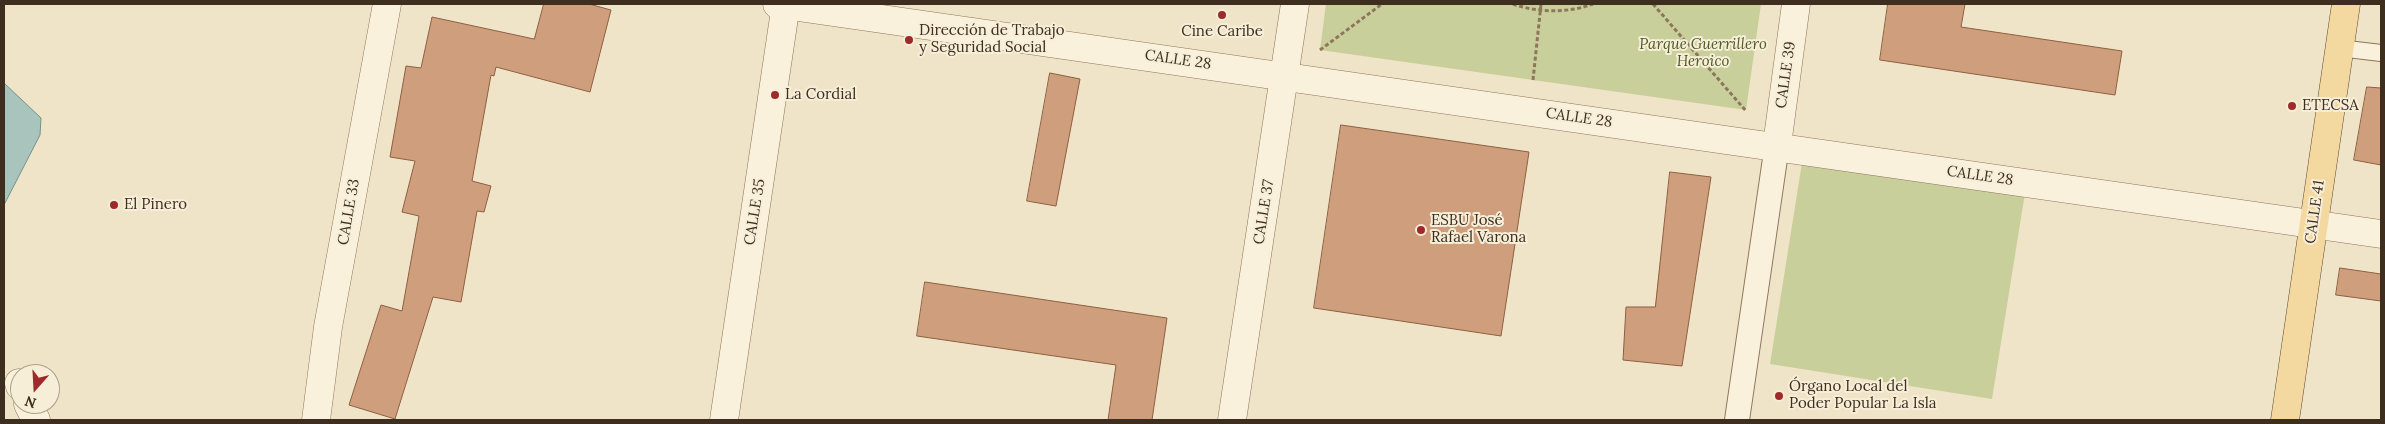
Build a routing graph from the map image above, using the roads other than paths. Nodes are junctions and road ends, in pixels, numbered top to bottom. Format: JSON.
{"nodes":[{"id":1,"x":387,"y":4,"type":"edge"},
{"id":2,"x":783,"y":4,"type":"edge"},
{"id":3,"x":1295,"y":4,"type":"edge"},
{"id":4,"x":1796,"y":4,"type":"edge"},
{"id":5,"x":2346,"y":4,"type":"edge"},
{"id":6,"x":2340,"y":48,"type":"junction"},
{"id":7,"x":2381,"y":53,"type":"edge"},
{"id":8,"x":1284,"y":75,"type":"junction"},
{"id":9,"x":1777,"y":146,"type":"junction"},
{"id":10,"x":2313,"y":225,"type":"junction"},
{"id":11,"x":2381,"y":234,"type":"edge"},
{"id":12,"x":316,"y":420,"type":"edge"},
{"id":13,"x":724,"y":420,"type":"edge"},
{"id":14,"x":1232,"y":420,"type":"edge"},
{"id":15,"x":1738,"y":420,"type":"edge"},
{"id":16,"x":2285,"y":420,"type":"edge"}],
"edges":[{"from":1,"to":12,"type":"street","name":"CALLE 33"},
{"from":2,"to":8,"type":"street","name":"CALLE 28"},
{"from":2,"to":13,"type":"street","name":"CALLE 35"},
{"from":3,"to":8,"type":"street","name":"CALLE 37"},
{"from":4,"to":9,"type":"street","name":"CALLE 39"},
{"from":5,"to":6,"type":"main road","name":"CALLE 41"},
{"from":6,"to":7,"type":"lane"},
{"from":6,"to":10,"type":"main road","name":"CALLE 41"},
{"from":8,"to":9,"type":"street","name":"CALLE 28"},
{"from":8,"to":14,"type":"street","name":"CALLE 37"},
{"from":9,"to":10,"type":"street","name":"CALLE 28"},
{"from":9,"to":15,"type":"street"},
{"from":10,"to":11,"type":"street","name":"CALLE 28"},
{"from":10,"to":16,"type":"main road","name":"CALLE 41"}]}
